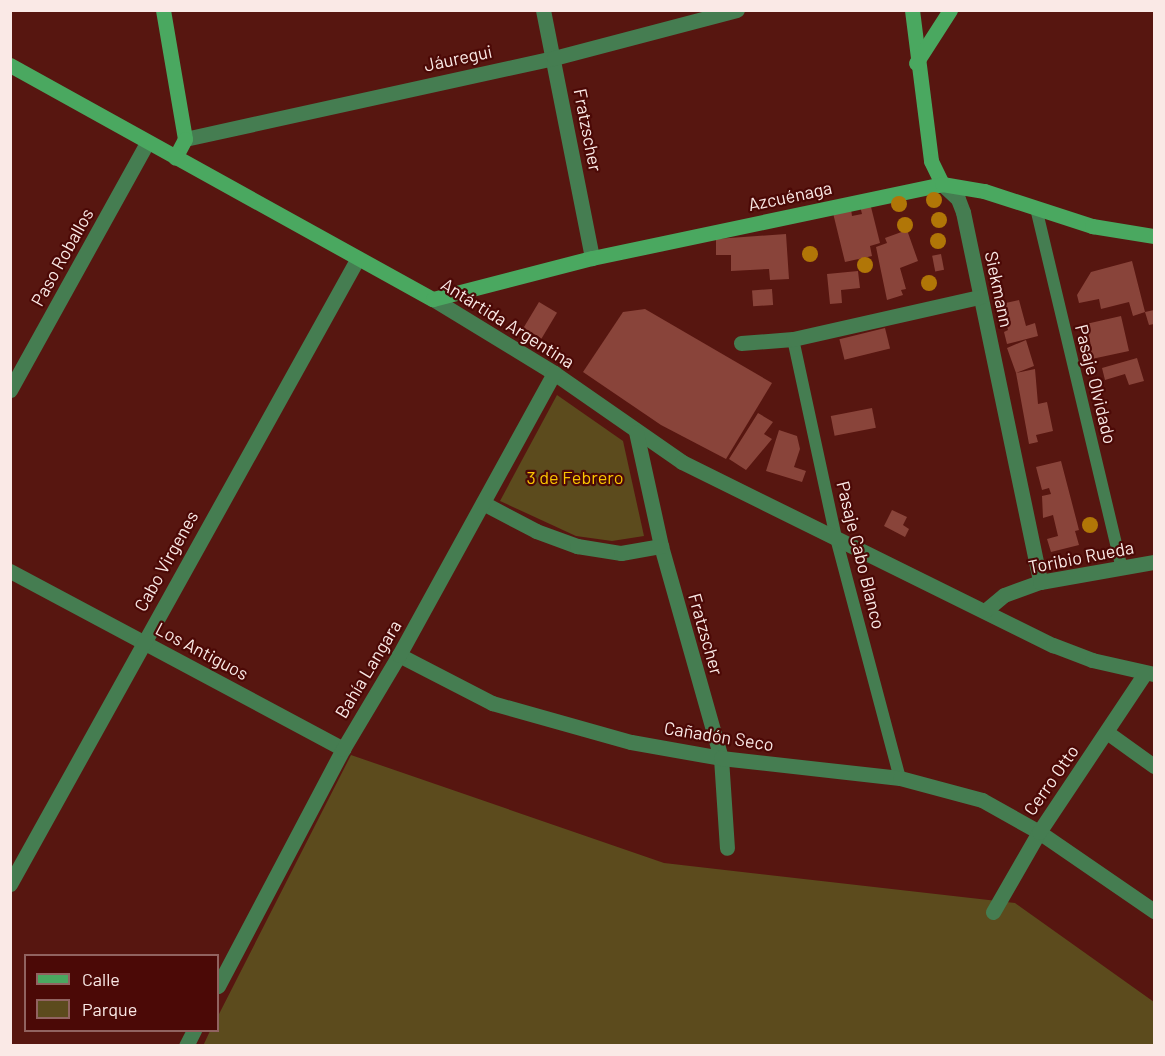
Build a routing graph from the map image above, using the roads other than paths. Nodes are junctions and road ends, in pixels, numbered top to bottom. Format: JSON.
{"nodes":[{"id":1,"x":163,"y":10,"type":"edge"},
{"id":2,"x":543,"y":10,"type":"edge"},
{"id":3,"x":737,"y":10,"type":"edge"},
{"id":4,"x":912,"y":10,"type":"edge"},
{"id":5,"x":950,"y":10,"type":"edge"},
{"id":6,"x":554,"y":58,"type":"junction"},
{"id":7,"x":916,"y":63,"type":"junction"},
{"id":8,"x":10,"y":65,"type":"edge"},
{"id":9,"x":185,"y":139,"type":"junction"},
{"id":10,"x":147,"y":143,"type":"junction"},
{"id":11,"x":175,"y":158,"type":"junction"},
{"id":12,"x":942,"y":184,"type":"junction"},
{"id":13,"x":1036,"y":208,"type":"junction"},
{"id":14,"x":1155,"y":236,"type":"edge"},
{"id":15,"x":358,"y":258,"type":"junction"},
{"id":16,"x":592,"y":258,"type":"junction"},
{"id":17,"x":980,"y":297,"type":"junction"},
{"id":18,"x":433,"y":299,"type":"junction"},
{"id":19,"x":793,"y":339,"type":"junction"},
{"id":20,"x":741,"y":343,"type":"dead end"},
{"id":21,"x":554,"y":373,"type":"junction"},
{"id":22,"x":10,"y":390,"type":"edge"},
{"id":23,"x":636,"y":432,"type":"junction"},
{"id":24,"x":483,"y":503,"type":"junction"},
{"id":25,"x":836,"y":538,"type":"junction"},
{"id":26,"x":661,"y":546,"type":"junction"},
{"id":27,"x":1155,"y":562,"type":"edge"},
{"id":28,"x":1122,"y":568,"type":"junction"},
{"id":29,"x":10,"y":571,"type":"edge"},
{"id":30,"x":1040,"y":582,"type":"junction"},
{"id":31,"x":986,"y":610,"type":"junction"},
{"id":32,"x":143,"y":642,"type":"junction"},
{"id":33,"x":399,"y":655,"type":"junction"},
{"id":34,"x":1150,"y":674,"type":"edge"},
{"id":35,"x":1108,"y":733,"type":"junction"},
{"id":36,"x":343,"y":748,"type":"junction"},
{"id":37,"x":721,"y":758,"type":"junction"},
{"id":38,"x":1155,"y":765,"type":"edge"},
{"id":39,"x":900,"y":778,"type":"junction"},
{"id":40,"x":1039,"y":832,"type":"junction"},
{"id":41,"x":727,"y":848,"type":"dead end"},
{"id":42,"x":10,"y":884,"type":"edge"},
{"id":43,"x":1155,"y":911,"type":"edge"},
{"id":44,"x":993,"y":912,"type":"dead end"},
{"id":45,"x":219,"y":984,"type":"edge"},
{"id":46,"x":193,"y":1032,"type":"edge"},
{"id":47,"x":186,"y":1046,"type":"edge"}],
"edges":[{"from":1,"to":9,"type":"street"},
{"from":2,"to":6,"type":"street","name":"Fratzscher"},
{"from":3,"to":6,"type":"street","name":"Jáuregui"},
{"from":4,"to":7,"type":"street","name":"Siekmann"},
{"from":5,"to":7,"type":"street"},
{"from":6,"to":9,"type":"street","name":"Jáuregui"},
{"from":6,"to":16,"type":"street","name":"Fratzscher"},
{"from":7,"to":12,"type":"street","name":"Siekmann"},
{"from":8,"to":10,"type":"street","name":"Antártida Argentina"},
{"from":9,"to":11,"type":"street"},
{"from":10,"to":11,"type":"street","name":"Antártida Argentina"},
{"from":10,"to":22,"type":"street","name":"Paso Roballos"},
{"from":11,"to":15,"type":"street","name":"Antártida Argentina"},
{"from":12,"to":13,"type":"street","name":"Azcuénaga"},
{"from":12,"to":16,"type":"street","name":"Azcuénaga"},
{"from":12,"to":17,"type":"street","name":"Siekmann"},
{"from":13,"to":14,"type":"street","name":"Azcuénaga"},
{"from":13,"to":28,"type":"lane","name":"Pasaje Olvidado"},
{"from":15,"to":18,"type":"street","name":"Antártida Argentina"},
{"from":15,"to":32,"type":"street","name":"Cabo Virgenes"},
{"from":16,"to":18,"type":"street","name":"Azcuénaga"},
{"from":17,"to":19,"type":"street"},
{"from":17,"to":30,"type":"street","name":"Siekmann"},
{"from":18,"to":21,"type":"street","name":"Antártida Argentina"},
{"from":19,"to":20,"type":"street"},
{"from":19,"to":25,"type":"lane","name":"Pasaje Cabo Blanco"},
{"from":21,"to":23,"type":"street","name":"Antártida Argentina"},
{"from":21,"to":24,"type":"street","name":"Bahía Langara"},
{"from":23,"to":25,"type":"street","name":"Antártida Argentina"},
{"from":23,"to":26,"type":"street","name":"Fratzscher"},
{"from":24,"to":26,"type":"street"},
{"from":24,"to":33,"type":"street","name":"Bahía Langara"},
{"from":25,"to":31,"type":"street","name":"Antártida Argentina"},
{"from":25,"to":39,"type":"lane","name":"Pasaje Cabo Blanco"},
{"from":26,"to":37,"type":"street","name":"Fratzscher"},
{"from":27,"to":28,"type":"street","name":"Toribio Rueda"},
{"from":28,"to":30,"type":"street","name":"Toribio Rueda"},
{"from":29,"to":32,"type":"street","name":"Los Antiguos"},
{"from":30,"to":31,"type":"street","name":"Toribio Rueda"},
{"from":31,"to":34,"type":"street","name":"Antártida Argentina"},
{"from":32,"to":36,"type":"street","name":"Los Antiguos"},
{"from":32,"to":42,"type":"street","name":"Cabo Virgenes"},
{"from":33,"to":36,"type":"street","name":"Bahía Langara"},
{"from":33,"to":37,"type":"street","name":"Cañadón Seco"},
{"from":34,"to":35,"type":"street","name":"Cerro Otto"},
{"from":35,"to":38,"type":"street"},
{"from":35,"to":40,"type":"street","name":"Cerro Otto"},
{"from":36,"to":45,"type":"street","name":"Bahía Langara"},
{"from":37,"to":39,"type":"street","name":"Cañadón Seco"},
{"from":37,"to":41,"type":"street","name":"Fratzscher"},
{"from":39,"to":40,"type":"street","name":"Cañadón Seco"},
{"from":40,"to":43,"type":"street","name":"Cañadón Seco"},
{"from":40,"to":44,"type":"street","name":"Cerro Otto"},
{"from":46,"to":47,"type":"street"}]}
